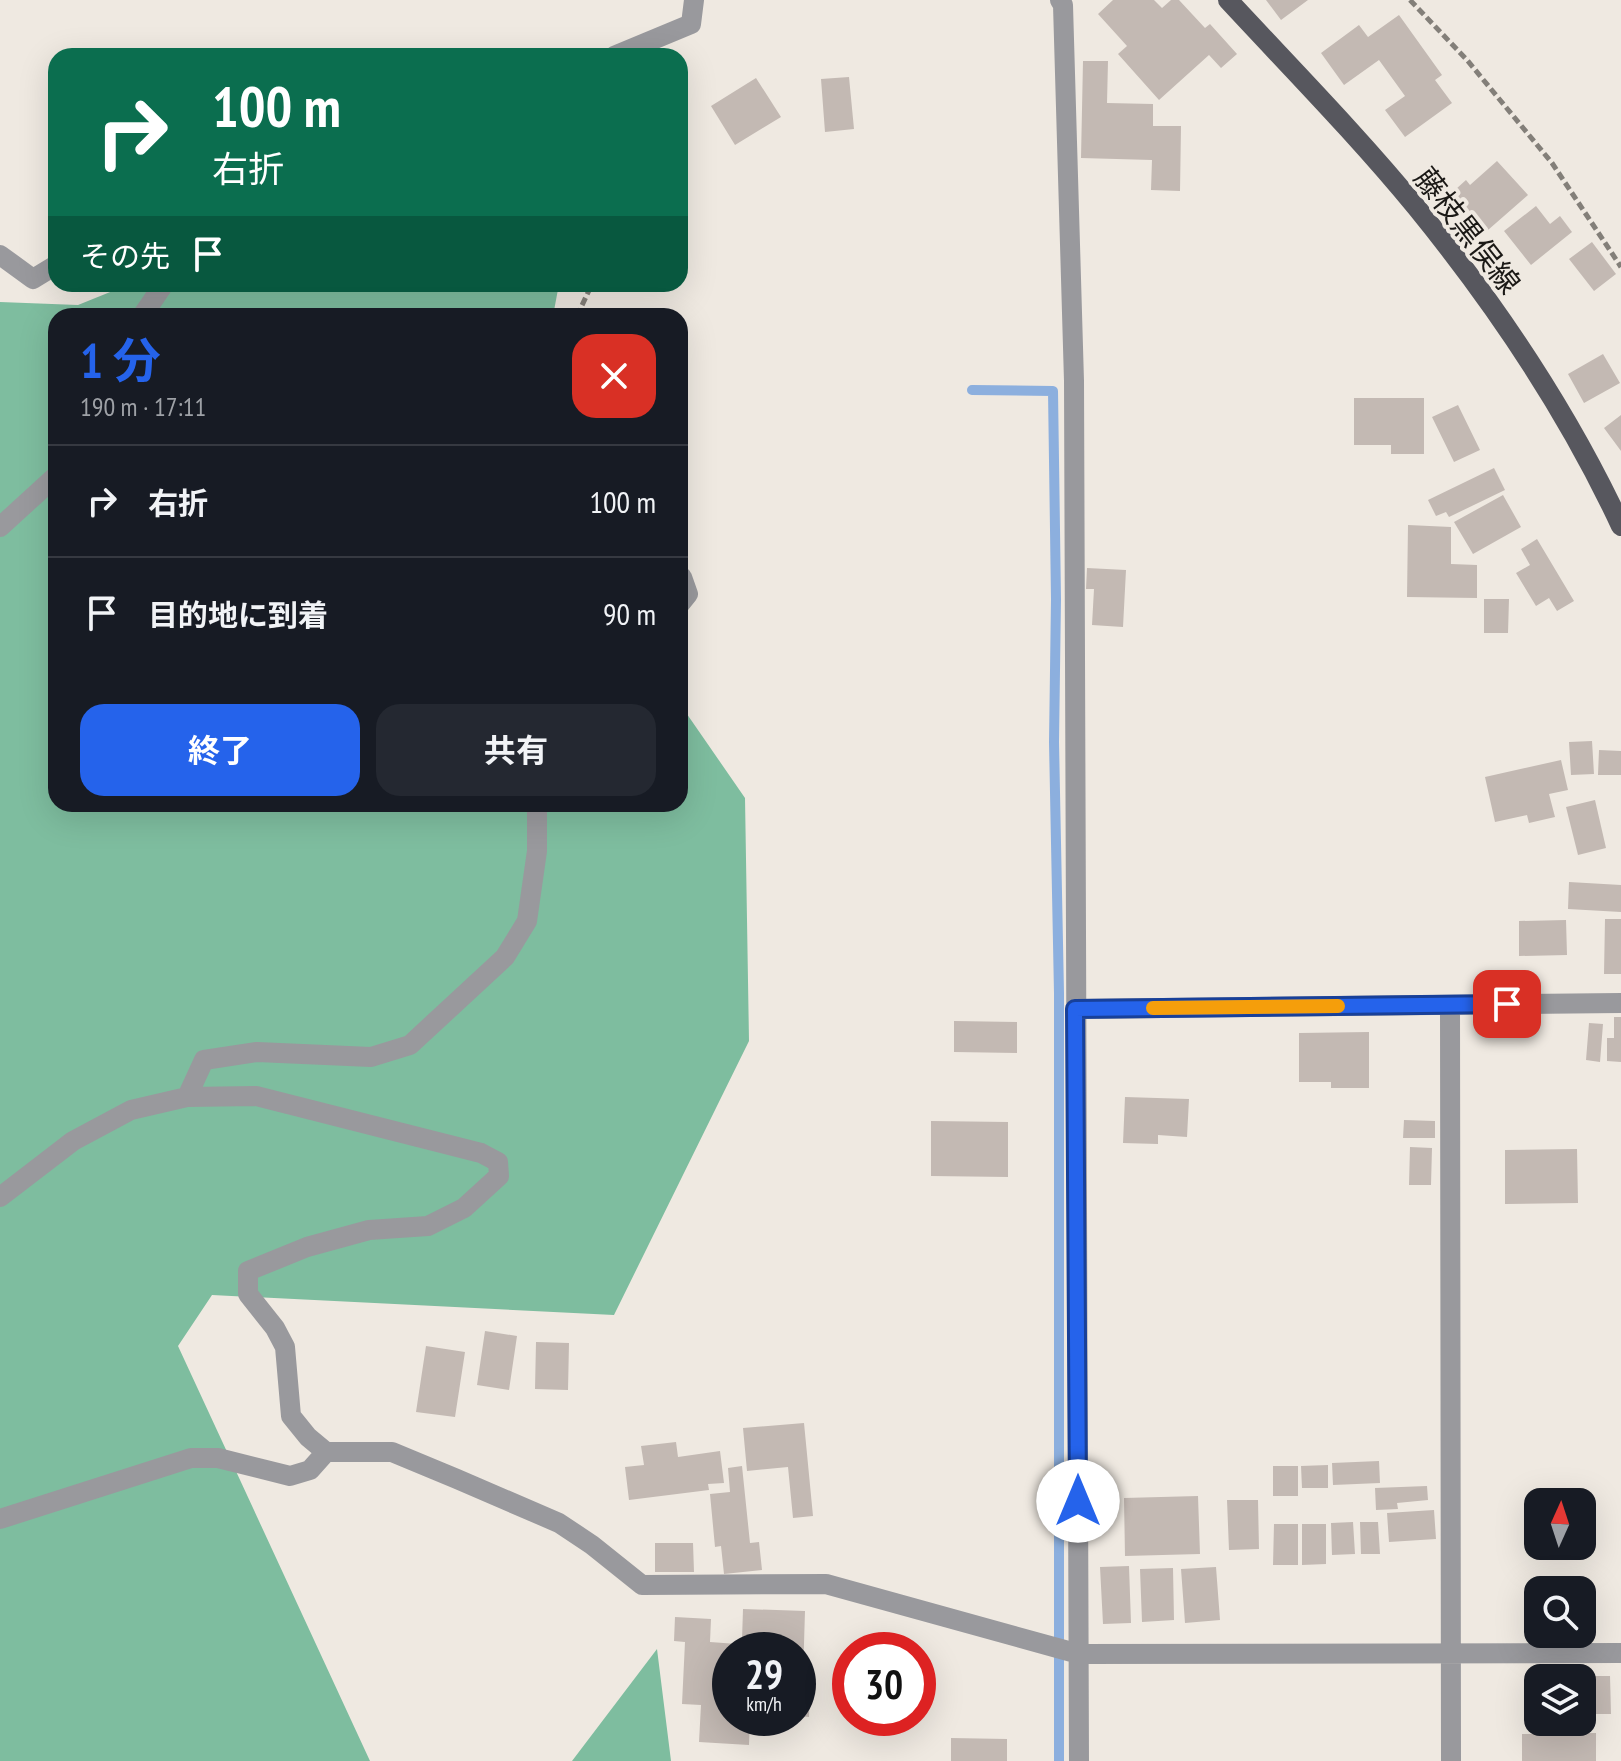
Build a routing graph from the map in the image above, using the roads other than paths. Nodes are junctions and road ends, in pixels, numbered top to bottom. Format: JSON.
{"nodes":[{"id":1,"x":694,"y":0,"type":"edge"},
{"id":2,"x":1060,"y":0,"type":"edge"},
{"id":3,"x":1228,"y":0,"type":"edge"},
{"id":4,"x":633,"y":48,"type":"edge"},
{"id":5,"x":0,"y":255,"type":"edge"},
{"id":6,"x":48,"y":270,"type":"edge"},
{"id":7,"x":48,"y":483,"type":"edge"},
{"id":8,"x":1621,"y":526,"type":"edge"},
{"id":9,"x":0,"y":527,"type":"edge"},
{"id":10,"x":537,"y":812,"type":"edge"},
{"id":11,"x":1621,"y":1003,"type":"edge"},
{"id":12,"x":1450,"y":1005,"type":"junction"},
{"id":13,"x":1075,"y":1009,"type":"junction"},
{"id":14,"x":187,"y":1097,"type":"junction"},
{"id":15,"x":0,"y":1197,"type":"edge"},
{"id":16,"x":326,"y":1452,"type":"junction"},
{"id":17,"x":0,"y":1519,"type":"edge"},
{"id":18,"x":1621,"y":1653,"type":"edge"},
{"id":19,"x":1079,"y":1654,"type":"junction"},
{"id":20,"x":1451,"y":1654,"type":"junction"},
{"id":21,"x":1079,"y":1761,"type":"edge"},
{"id":22,"x":1451,"y":1761,"type":"edge"}],
"edges":[{"from":1,"to":4,"type":"street"},
{"from":2,"to":13,"type":"street"},
{"from":3,"to":8,"type":"main road","name":"藤枝黒俣線"},
{"from":5,"to":6,"type":"street"},
{"from":7,"to":9,"type":"street"},
{"from":10,"to":14,"type":"street"},
{"from":11,"to":12,"type":"street"},
{"from":12,"to":13,"type":"street"},
{"from":12,"to":20,"type":"street"},
{"from":13,"to":19,"type":"street"},
{"from":14,"to":15,"type":"street"},
{"from":14,"to":16,"type":"street"},
{"from":16,"to":17,"type":"street"},
{"from":16,"to":19,"type":"street"},
{"from":18,"to":20,"type":"street"},
{"from":19,"to":20,"type":"street"},
{"from":19,"to":21,"type":"street"},
{"from":20,"to":22,"type":"street"}]}
